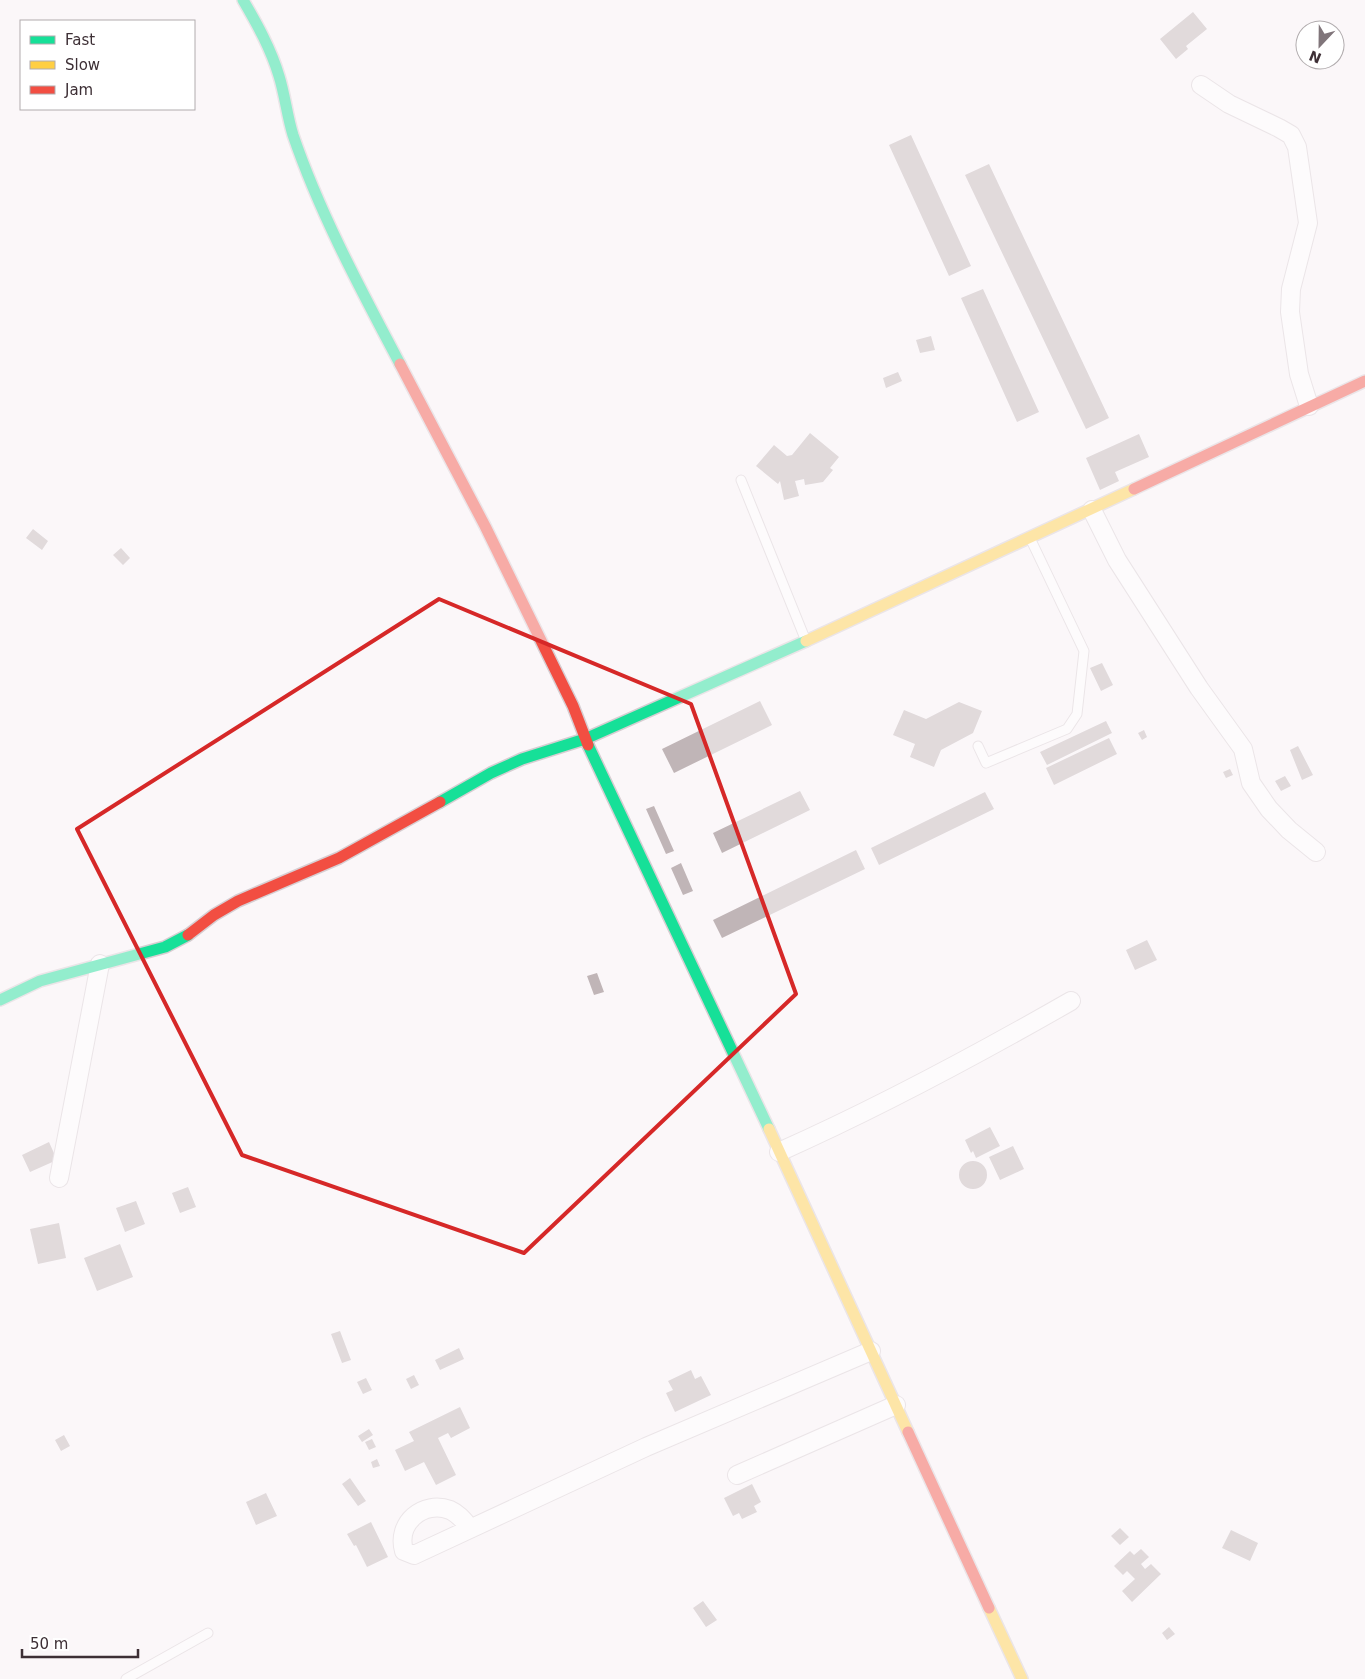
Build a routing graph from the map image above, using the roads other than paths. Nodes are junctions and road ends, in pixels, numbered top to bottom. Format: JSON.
{"nodes":[{"id":1,"x":243,"y":0,"type":"edge"},
{"id":2,"x":1201,"y":85,"type":"dead end"},
{"id":3,"x":1365,"y":381,"type":"edge"},
{"id":4,"x":1309,"y":406,"type":"junction"},
{"id":5,"x":741,"y":480,"type":"dead end"},
{"id":6,"x":1092,"y":510,"type":"junction"},
{"id":7,"x":1030,"y":538,"type":"junction"},
{"id":8,"x":806,"y":641,"type":"junction"},
{"id":9,"x":585,"y":739,"type":"junction"},
{"id":10,"x":978,"y":746,"type":"dead end"},
{"id":11,"x":1316,"y":852,"type":"dead end"},
{"id":12,"x":100,"y":964,"type":"junction"},
{"id":13,"x":0,"y":1000,"type":"edge"},
{"id":14,"x":1071,"y":1001,"type":"dead end"},
{"id":15,"x":779,"y":1152,"type":"junction"},
{"id":16,"x":60,"y":1178,"type":"dead end"},
{"id":17,"x":871,"y":1351,"type":"junction"},
{"id":18,"x":896,"y":1405,"type":"junction"},
{"id":19,"x":737,"y":1475,"type":"dead end"},
{"id":20,"x":470,"y":1528,"type":"dead end"},
{"id":21,"x":208,"y":1633,"type":"dead end"},
{"id":22,"x":126,"y":1679,"type":"edge"},
{"id":23,"x":1022,"y":1679,"type":"edge"}],
"edges":[{"from":1,"to":9,"type":"street"},
{"from":2,"to":4,"type":"street"},
{"from":3,"to":4,"type":"street"},
{"from":4,"to":6,"type":"street"},
{"from":5,"to":8,"type":"lane"},
{"from":6,"to":7,"type":"street"},
{"from":6,"to":11,"type":"street"},
{"from":7,"to":8,"type":"street"},
{"from":7,"to":10,"type":"lane"},
{"from":8,"to":9,"type":"street"},
{"from":9,"to":12,"type":"street"},
{"from":9,"to":15,"type":"street"},
{"from":12,"to":13,"type":"street"},
{"from":12,"to":16,"type":"street"},
{"from":14,"to":15,"type":"street"},
{"from":15,"to":17,"type":"street"},
{"from":17,"to":18,"type":"street"},
{"from":17,"to":20,"type":"street"},
{"from":18,"to":19,"type":"street"},
{"from":18,"to":23,"type":"street"},
{"from":21,"to":22,"type":"lane"}]}
